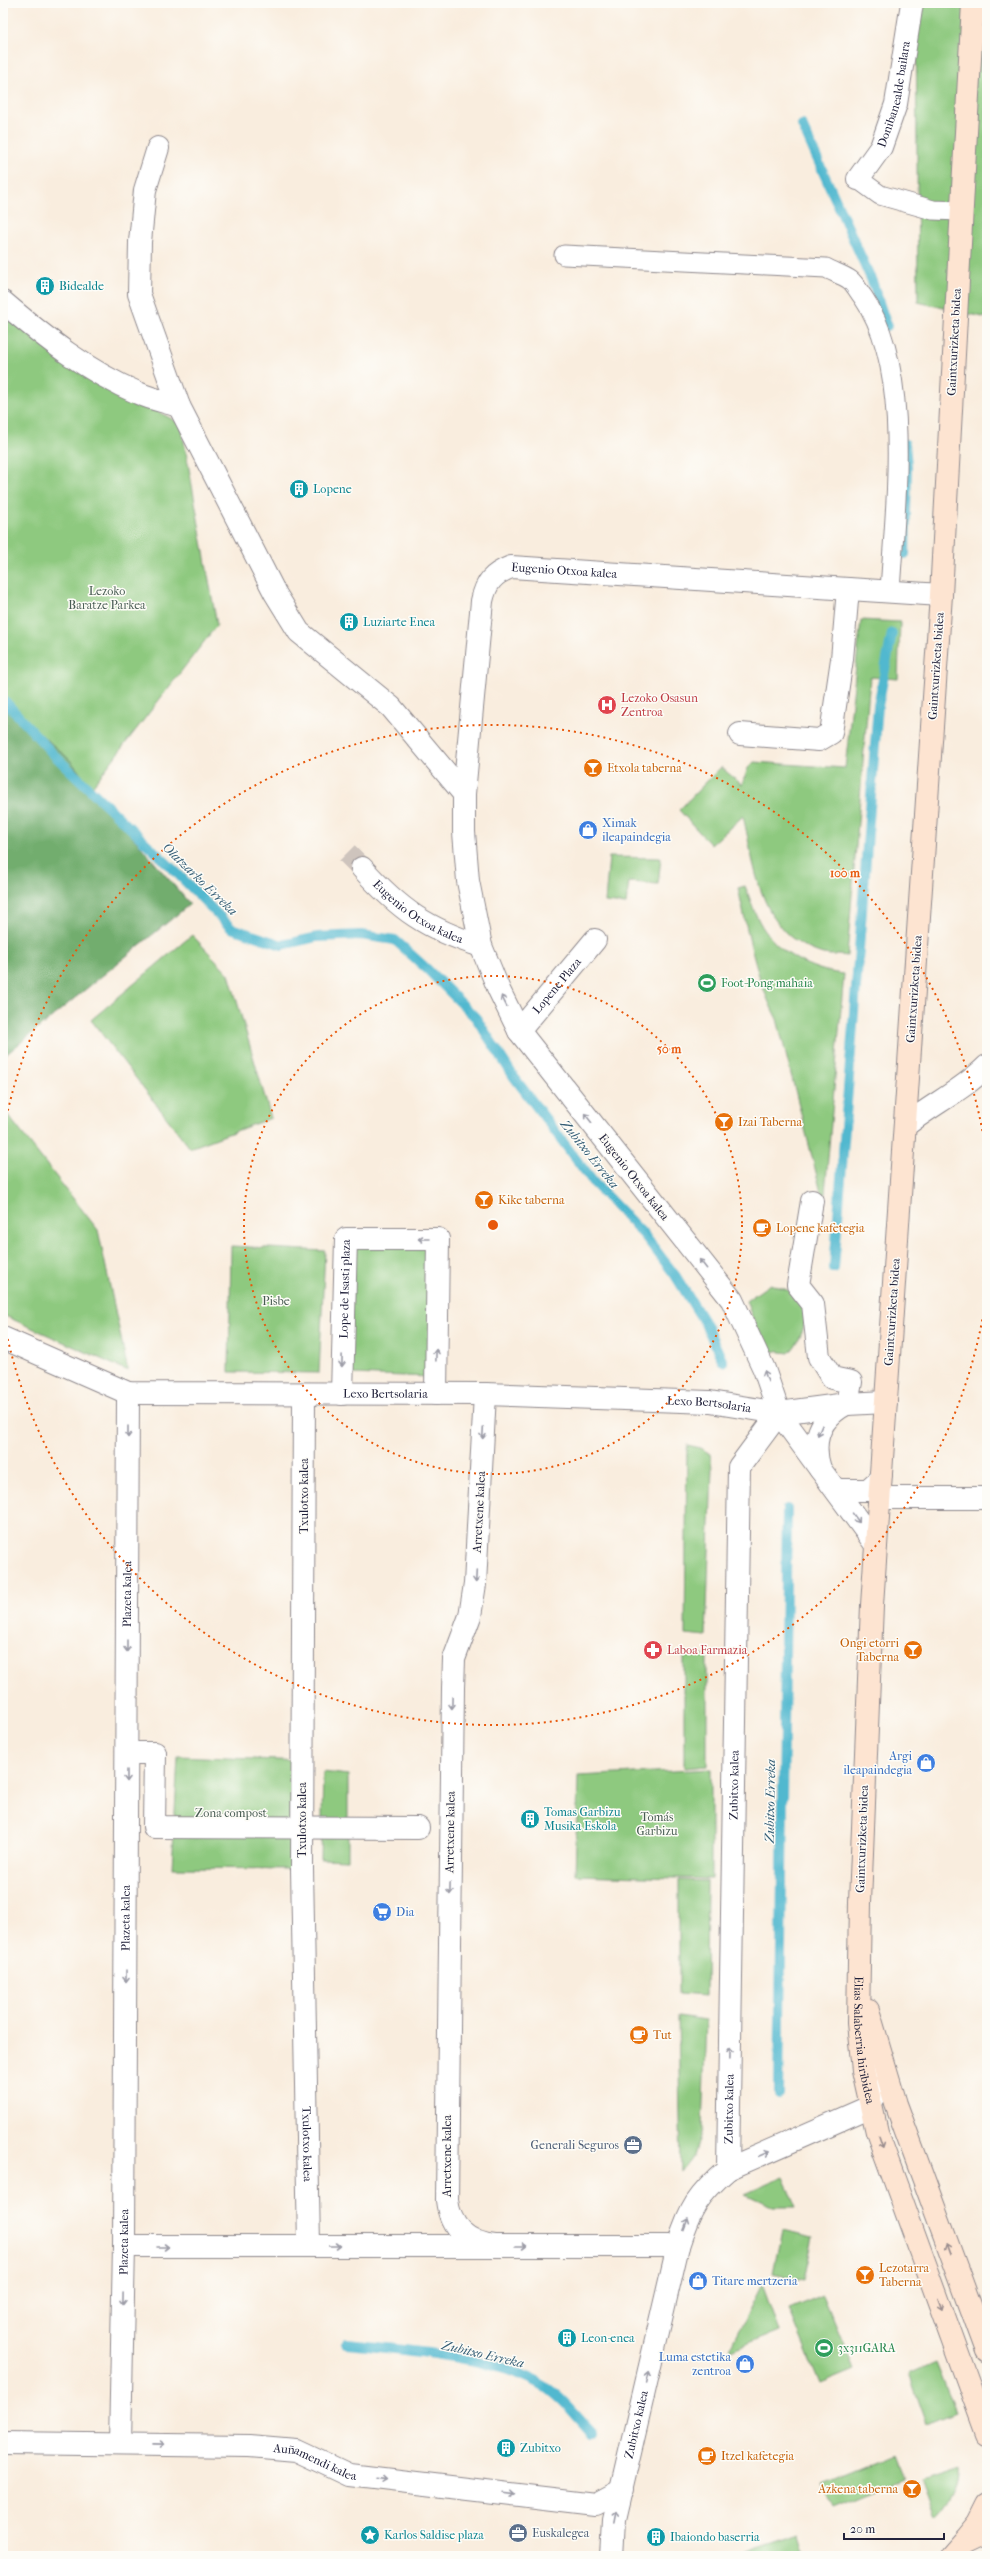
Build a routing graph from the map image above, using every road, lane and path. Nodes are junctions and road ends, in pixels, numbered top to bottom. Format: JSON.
{"nodes":[{"id":1,"x":912,"y":3,"type":"edge"},
{"id":2,"x":973,"y":3,"type":"edge"},
{"id":3,"x":158,"y":148,"type":"dead end"},
{"id":4,"x":858,"y":179,"type":"joint"},
{"id":5,"x":961,"y":211,"type":"junction"},
{"id":6,"x":564,"y":255,"type":"dead end"},
{"id":7,"x":3,"y":302,"type":"edge"},
{"id":8,"x":179,"y":406,"type":"junction"},
{"id":9,"x":848,"y":589,"type":"junction"},
{"id":10,"x":890,"y":591,"type":"junction"},
{"id":11,"x":941,"y":595,"type":"junction"},
{"id":12,"x":740,"y":734,"type":"dead end"},
{"id":13,"x":464,"y":794,"type":"junction"},
{"id":14,"x":362,"y":868,"type":"tunnel mouth"},
{"id":15,"x":595,"y":940,"type":"dead end"},
{"id":16,"x":481,"y":946,"type":"junction"},
{"id":17,"x":519,"y":1031,"type":"junction"},
{"id":18,"x":987,"y":1066,"type":"edge"},
{"id":19,"x":905,"y":1126,"type":"junction"},
{"id":20,"x":812,"y":1201,"type":"dead end"},
{"id":21,"x":3,"y":1338,"type":"edge"},
{"id":22,"x":128,"y":1393,"type":"junction"},
{"id":23,"x":304,"y":1394,"type":"junction"},
{"id":24,"x":342,"y":1394,"type":"junction"},
{"id":25,"x":436,"y":1394,"type":"junction"},
{"id":26,"x":485,"y":1394,"type":"junction"},
{"id":27,"x":886,"y":1402,"type":"junction"},
{"id":28,"x":847,"y":1404,"type":"junction"},
{"id":29,"x":779,"y":1413,"type":"junction"},
{"id":30,"x":820,"y":1469,"type":"junction"},
{"id":31,"x":881,"y":1474,"type":"junction"},
{"id":32,"x":836,"y":1490,"type":"junction"},
{"id":33,"x":880,"y":1498,"type":"junction"},
{"id":34,"x":987,"y":1498,"type":"edge"},
{"id":35,"x":876,"y":1545,"type":"junction"},
{"id":36,"x":127,"y":1753,"type":"junction"},
{"id":37,"x":418,"y":1828,"type":"dead end"},
{"id":38,"x":302,"y":1829,"type":"junction"},
{"id":39,"x":859,"y":1975,"type":"junction"},
{"id":40,"x":883,"y":2063,"type":"junction"},
{"id":41,"x":870,"y":2105,"type":"junction"},
{"id":42,"x":728,"y":2169,"type":"junction"},
{"id":43,"x":124,"y":2246,"type":"junction"},
{"id":44,"x":309,"y":2246,"type":"junction"},
{"id":45,"x":495,"y":2246,"type":"junction"},
{"id":46,"x":678,"y":2246,"type":"junction"},
{"id":47,"x":987,"y":2351,"type":"edge"},
{"id":48,"x":987,"y":2434,"type":"edge"},
{"id":49,"x":3,"y":2443,"type":"edge"},
{"id":50,"x":120,"y":2444,"type":"junction"},
{"id":51,"x":622,"y":2490,"type":"junction"},
{"id":52,"x":987,"y":2505,"type":"edge"},
{"id":53,"x":987,"y":2529,"type":"edge"},
{"id":54,"x":957,"y":2548,"type":"edge"},
{"id":55,"x":612,"y":2556,"type":"edge"}],
"edges":[{"from":1,"to":4,"type":"street","name":"Donibanealde bailara"},
{"from":2,"to":5,"type":"main road","name":"Gaintxurizketa bidea"},
{"from":3,"to":8,"type":"street"},
{"from":4,"to":5,"type":"lane"},
{"from":5,"to":11,"type":"main road","name":"Gaintxurizketa bidea"},
{"from":6,"to":10,"type":"lane"},
{"from":7,"to":8,"type":"street"},
{"from":8,"to":13,"type":"street"},
{"from":9,"to":10,"type":"street","name":"Eugenio Otxoa kalea"},
{"from":9,"to":12,"type":"street"},
{"from":9,"to":13,"type":"street","name":"Eugenio Otxoa kalea"},
{"from":10,"to":11,"type":"street","name":"Eugenio Otxoa kalea"},
{"from":11,"to":19,"type":"main road","name":"Gaintxurizketa bidea"},
{"from":13,"to":16,"type":"street","name":"Eugenio Otxoa kalea"},
{"from":14,"to":16,"type":"street","name":"Eugenio Otxoa kalea"},
{"from":15,"to":17,"type":"street","name":"Lopene Plaza"},
{"from":17,"to":16,"type":"street","name":"Eugenio Otxoa kalea","one_way":true},
{"from":29,"to":17,"type":"street","name":"Eugenio Otxoa kalea","one_way":true},
{"from":18,"to":19,"type":"street"},
{"from":19,"to":27,"type":"main road","name":"Gaintxurizketa bidea"},
{"from":20,"to":28,"type":"street"},
{"from":21,"to":22,"type":"street","name":"Lexo Bertsolaria"},
{"from":22,"to":23,"type":"street","name":"Lexo Bertsolaria"},
{"from":22,"to":36,"type":"street","name":"Plazeta kalea","one_way":true},
{"from":23,"to":24,"type":"street","name":"Lexo Bertsolaria"},
{"from":23,"to":38,"type":"street","name":"Txulotxo kalea"},
{"from":24,"to":25,"type":"street","name":"Lexo Bertsolaria"},
{"from":25,"to":24,"type":"street","name":"Lope de Isasti plaza","one_way":true},
{"from":25,"to":26,"type":"street","name":"Lexo Bertsolaria"},
{"from":26,"to":29,"type":"street","name":"Lexo Bertsolaria"},
{"from":26,"to":45,"type":"street","name":"Arretxene kalea","one_way":true},
{"from":27,"to":28,"type":"street"},
{"from":27,"to":31,"type":"main road","name":"Gaintxurizketa bidea"},
{"from":28,"to":29,"type":"street","name":"Lexo Bertsolaria"},
{"from":28,"to":30,"type":"street","one_way":true},
{"from":29,"to":30,"type":"street","name":"Eugenio Otxoa kalea"},
{"from":42,"to":29,"type":"street","name":"Zubitxo kalea","one_way":true},
{"from":30,"to":32,"type":"street"},
{"from":31,"to":32,"type":"street"},
{"from":31,"to":33,"type":"main road","name":"Gaintxurizketa bidea"},
{"from":32,"to":35,"type":"street","one_way":true},
{"from":33,"to":34,"type":"street"},
{"from":33,"to":35,"type":"main road","name":"Gaintxurizketa bidea"},
{"from":35,"to":39,"type":"main road","name":"Gaintxurizketa bidea"},
{"from":36,"to":38,"type":"street"},
{"from":36,"to":43,"type":"street","name":"Plazeta kalea","one_way":true},
{"from":37,"to":38,"type":"street"},
{"from":38,"to":44,"type":"street","name":"Txulotxo kalea"},
{"from":39,"to":40,"type":"main road","name":"Elias Salaberria hiribidea"},
{"from":39,"to":41,"type":"main road","name":"Elias Salaberria hiribidea"},
{"from":40,"to":41,"type":"street"},
{"from":47,"to":40,"type":"main road","name":"Elias Salaberria hiribidea","one_way":true},
{"from":42,"to":41,"type":"street","name":"Zubitxo kalea","one_way":true},
{"from":41,"to":48,"type":"main road","name":"Elias Salaberria hiribidea","one_way":true},
{"from":46,"to":42,"type":"street","name":"Zubitxo kalea","one_way":true},
{"from":43,"to":44,"type":"street","name":"Arretxene kalea","one_way":true},
{"from":43,"to":50,"type":"street","name":"Plazeta kalea","one_way":true},
{"from":44,"to":45,"type":"street","name":"Arretxene kalea","one_way":true},
{"from":45,"to":46,"type":"street","name":"Arretxene kalea","one_way":true},
{"from":51,"to":46,"type":"street","name":"Zubitxo kalea","one_way":true},
{"from":49,"to":50,"type":"street","name":"Auñamendi kalea"},
{"from":50,"to":51,"type":"street","name":"Auñamendi kalea","one_way":true},
{"from":55,"to":51,"type":"street","name":"Zubitxo kalea","one_way":true},
{"from":52,"to":54,"type":"main road"},
{"from":53,"to":54,"type":"main road"}]}
